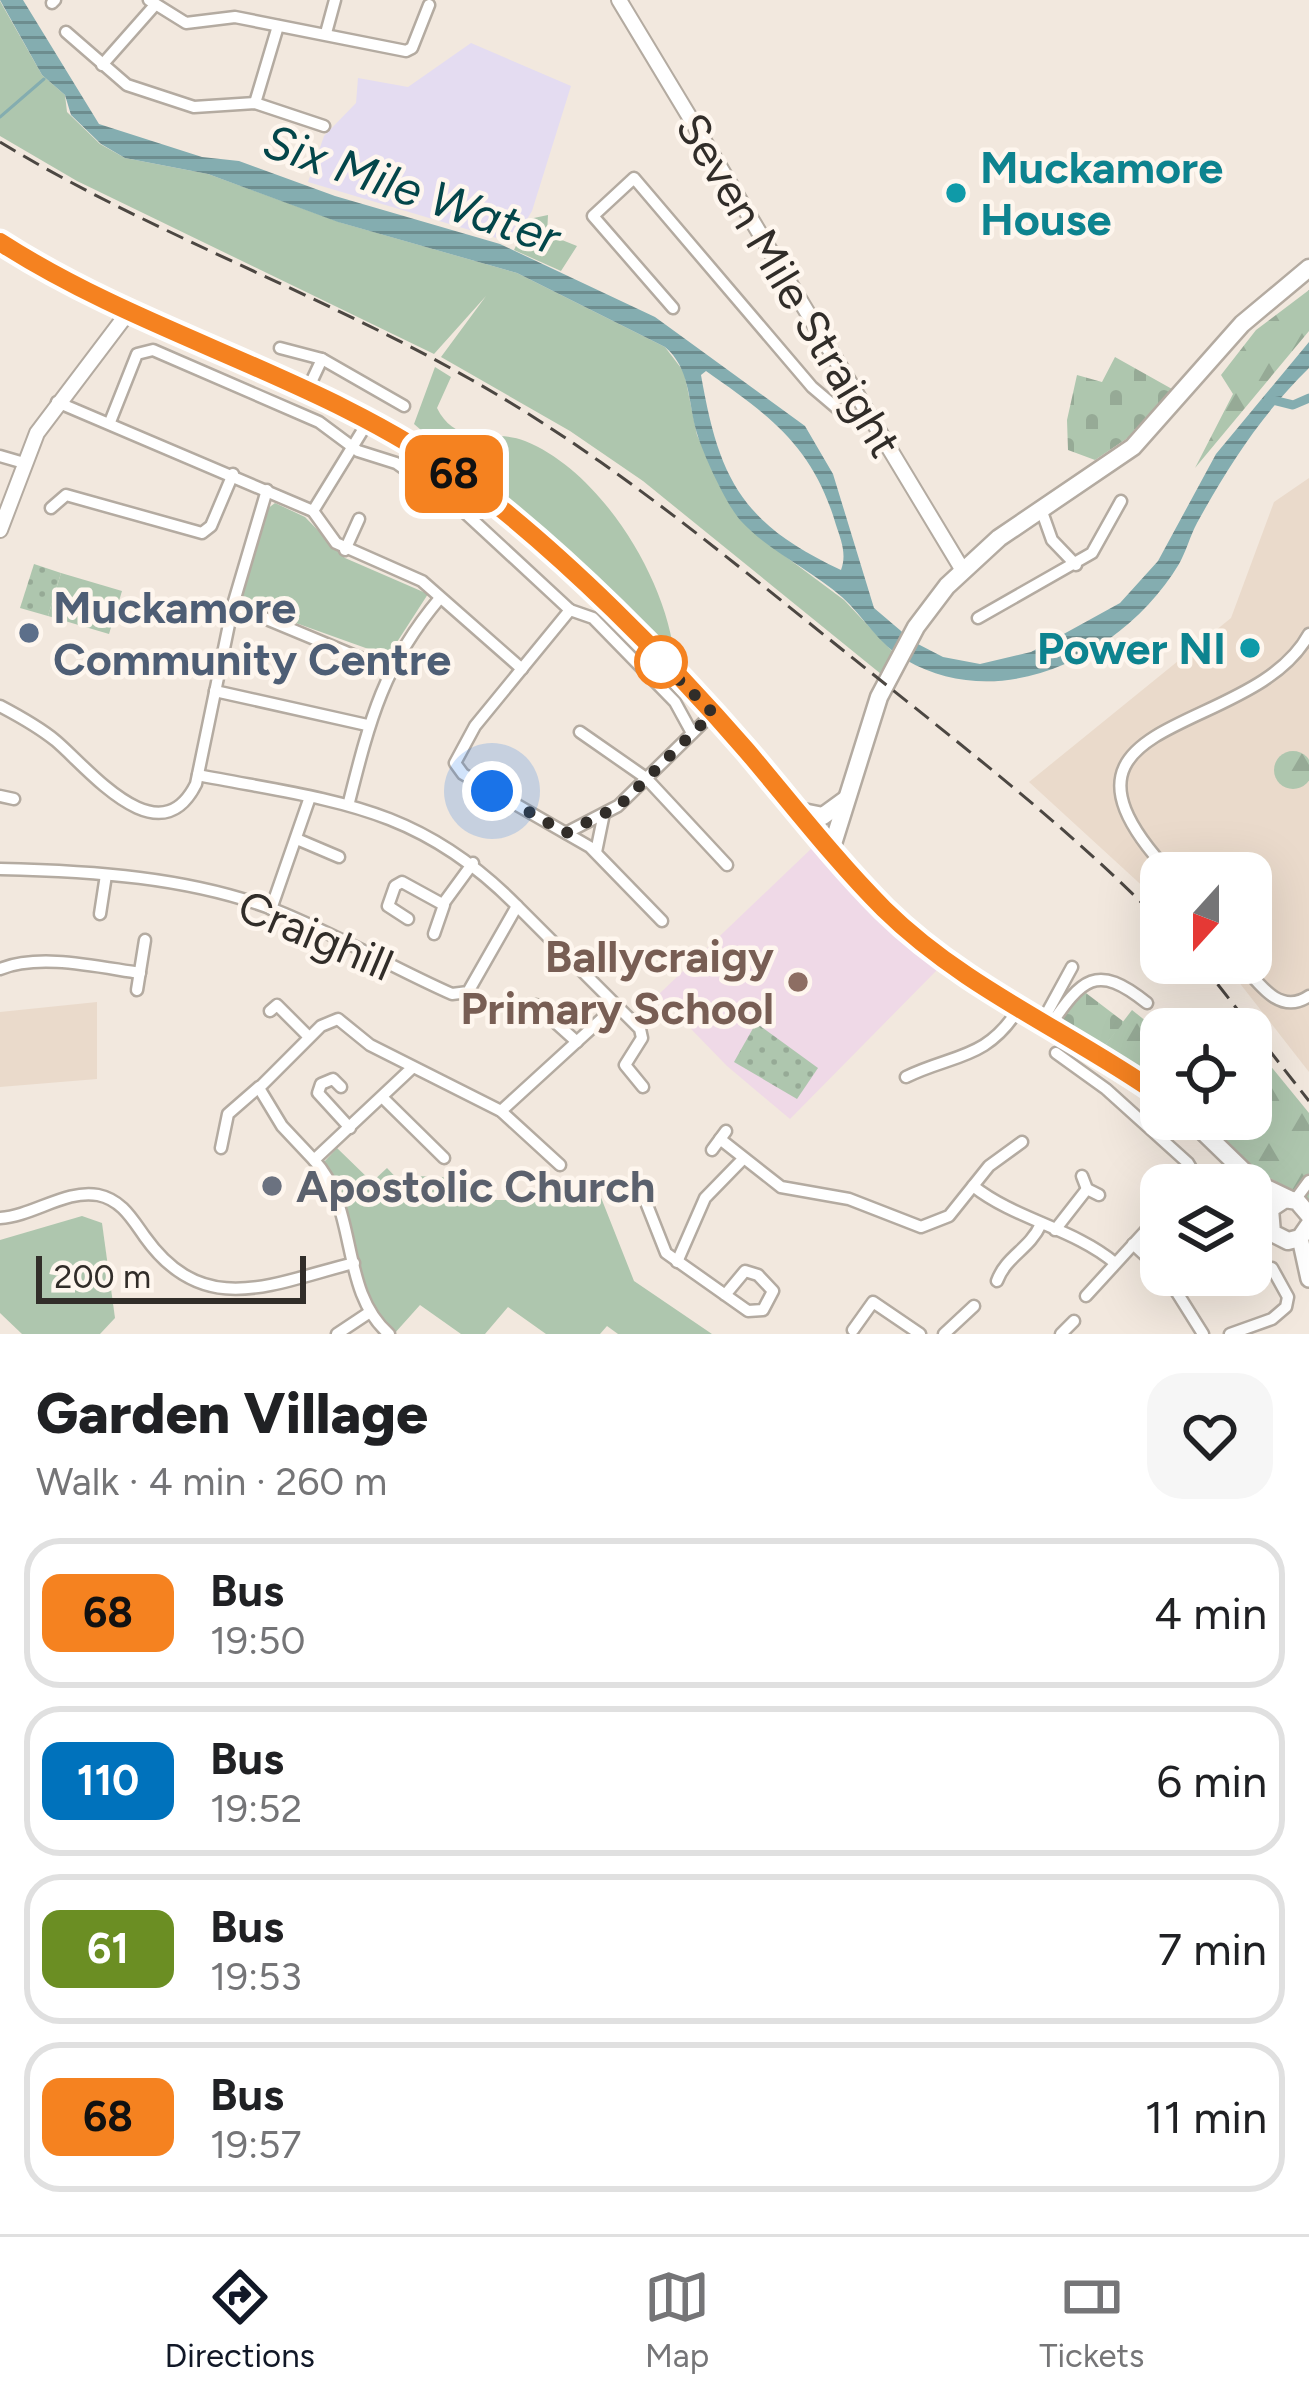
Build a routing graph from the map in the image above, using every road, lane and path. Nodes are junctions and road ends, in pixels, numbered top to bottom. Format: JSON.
{"nodes":[{"id":1,"x":237,"y":0,"type":"edge"},
{"id":2,"x":335,"y":0,"type":"edge"},
{"id":3,"x":619,"y":0,"type":"edge"},
{"id":4,"x":152,"y":2,"type":"edge"},
{"id":5,"x":429,"y":5,"type":"dead end"},
{"id":6,"x":235,"y":17,"type":"junction"},
{"id":7,"x":278,"y":26,"type":"junction"},
{"id":8,"x":66,"y":32,"type":"dead end"},
{"id":9,"x":326,"y":33,"type":"junction"},
{"id":10,"x":102,"y":64,"type":"junction"},
{"id":11,"x":255,"y":103,"type":"junction"},
{"id":12,"x":324,"y":126,"type":"dead end"},
{"id":13,"x":0,"y":242,"type":"edge"},
{"id":14,"x":1309,"y":268,"type":"edge"},
{"id":15,"x":673,"y":308,"type":"dead end"},
{"id":16,"x":130,"y":310,"type":"junction"},
{"id":17,"x":288,"y":354,"type":"dead end"},
{"id":18,"x":322,"y":359,"type":"junction"},
{"id":19,"x":375,"y":389,"type":"junction"},
{"id":20,"x":307,"y":391,"type":"junction"},
{"id":21,"x":56,"y":402,"type":"junction"},
{"id":22,"x":404,"y":406,"type":"dead end"},
{"id":23,"x":368,"y":411,"type":"junction"},
{"id":24,"x":110,"y":422,"type":"junction"},
{"id":25,"x":872,"y":422,"type":"junction"},
{"id":26,"x":350,"y":448,"type":"junction"},
{"id":27,"x":0,"y":456,"type":"edge"},
{"id":28,"x":24,"y":463,"type":"junction"},
{"id":29,"x":232,"y":474,"type":"junction"},
{"id":30,"x":267,"y":490,"type":"junction"},
{"id":31,"x":1121,"y":501,"type":"dead end"},
{"id":32,"x":51,"y":508,"type":"dead end"},
{"id":33,"x":1041,"y":509,"type":"junction"},
{"id":34,"x":313,"y":512,"type":"junction"},
{"id":35,"x":342,"y":522,"type":"dead end"},
{"id":36,"x":0,"y":530,"type":"edge"},
{"id":37,"x":345,"y":550,"type":"junction"},
{"id":38,"x":1076,"y":565,"type":"junction"},
{"id":39,"x":962,"y":569,"type":"junction"},
{"id":40,"x":440,"y":598,"type":"junction"},
{"id":41,"x":232,"y":605,"type":"junction"},
{"id":42,"x":570,"y":610,"type":"junction"},
{"id":43,"x":978,"y":618,"type":"dead end"},
{"id":44,"x":1309,"y":634,"type":"edge"},
{"id":45,"x":522,"y":669,"type":"junction"},
{"id":46,"x":389,"y":670,"type":"junction"},
{"id":47,"x":214,"y":691,"type":"junction"},
{"id":48,"x":0,"y":706,"type":"edge"},
{"id":49,"x":713,"y":713,"type":"junction"},
{"id":50,"x":367,"y":725,"type":"junction"},
{"id":51,"x":580,"y":732,"type":"dead end"},
{"id":52,"x":692,"y":733,"type":"junction"},
{"id":53,"x":198,"y":775,"type":"junction"},
{"id":54,"x":646,"y":778,"type":"junction"},
{"id":55,"x":310,"y":797,"type":"junction"},
{"id":56,"x":846,"y":799,"type":"junction"},
{"id":57,"x":349,"y":802,"type":"junction"},
{"id":58,"x":798,"y":811,"type":"junction"},
{"id":59,"x":603,"y":818,"type":"junction"},
{"id":60,"x":566,"y":833,"type":"junction"},
{"id":61,"x":299,"y":840,"type":"junction"},
{"id":62,"x":831,"y":850,"type":"junction"},
{"id":63,"x":596,"y":852,"type":"junction"},
{"id":64,"x":1154,"y":852,"type":"edge"},
{"id":65,"x":339,"y":857,"type":"dead end"},
{"id":66,"x":473,"y":863,"type":"junction"},
{"id":67,"x":727,"y":865,"type":"dead end"},
{"id":68,"x":0,"y":869,"type":"edge"},
{"id":69,"x":106,"y":875,"type":"junction"},
{"id":70,"x":442,"y":904,"type":"junction"},
{"id":71,"x":517,"y":906,"type":"junction"},
{"id":72,"x":271,"y":909,"type":"junction"},
{"id":73,"x":100,"y":914,"type":"dead end"},
{"id":74,"x":408,"y":920,"type":"dead end"},
{"id":75,"x":662,"y":921,"type":"dead end"},
{"id":76,"x":434,"y":934,"type":"dead end"},
{"id":77,"x":145,"y":940,"type":"dead end"},
{"id":78,"x":1072,"y":967,"type":"dead end"},
{"id":79,"x":0,"y":969,"type":"edge"},
{"id":80,"x":140,"y":974,"type":"junction"},
{"id":81,"x":1263,"y":984,"type":"edge"},
{"id":82,"x":137,"y":990,"type":"dead end"},
{"id":83,"x":1309,"y":996,"type":"edge"},
{"id":84,"x":616,"y":1004,"type":"junction"},
{"id":85,"x":1147,"y":1004,"type":"dead end"},
{"id":86,"x":536,"y":1005,"type":"dead end"},
{"id":87,"x":1019,"y":1008,"type":"junction"},
{"id":88,"x":270,"y":1011,"type":"dead end"},
{"id":89,"x":1046,"y":1024,"type":"junction"},
{"id":90,"x":309,"y":1037,"type":"junction"},
{"id":91,"x":577,"y":1042,"type":"junction"},
{"id":92,"x":412,"y":1067,"type":"junction"},
{"id":93,"x":1058,"y":1073,"type":"dead end"},
{"id":94,"x":906,"y":1077,"type":"dead end"},
{"id":95,"x":1140,"y":1083,"type":"edge"},
{"id":96,"x":259,"y":1087,"type":"junction"},
{"id":97,"x":340,"y":1087,"type":"dead end"},
{"id":98,"x":643,"y":1087,"type":"dead end"},
{"id":99,"x":383,"y":1098,"type":"junction"},
{"id":100,"x":501,"y":1111,"type":"junction"},
{"id":101,"x":350,"y":1128,"type":"junction"},
{"id":102,"x":1024,"y":1140,"type":"dead end"},
{"id":103,"x":1212,"y":1140,"type":"edge"},
{"id":104,"x":220,"y":1148,"type":"dead end"},
{"id":105,"x":712,"y":1150,"type":"dead end"},
{"id":106,"x":443,"y":1158,"type":"dead end"},
{"id":107,"x":743,"y":1159,"type":"junction"},
{"id":108,"x":314,"y":1160,"type":"junction"},
{"id":109,"x":1189,"y":1164,"type":"edge"},
{"id":110,"x":1236,"y":1164,"type":"edge"},
{"id":111,"x":560,"y":1165,"type":"dead end"},
{"id":112,"x":973,"y":1186,"type":"junction"},
{"id":113,"x":1089,"y":1186,"type":"dead end"},
{"id":114,"x":1272,"y":1189,"type":"edge"},
{"id":115,"x":826,"y":1195,"type":"junction"},
{"id":116,"x":1303,"y":1202,"type":"edge"},
{"id":117,"x":663,"y":1210,"type":"dead end"},
{"id":118,"x":824,"y":1213,"type":"dead end"},
{"id":119,"x":0,"y":1217,"type":"edge"},
{"id":120,"x":1041,"y":1224,"type":"junction"},
{"id":121,"x":922,"y":1227,"type":"junction"},
{"id":122,"x":1055,"y":1230,"type":"junction"},
{"id":123,"x":1289,"y":1230,"type":"edge"},
{"id":124,"x":1140,"y":1236,"type":"edge"},
{"id":125,"x":921,"y":1243,"type":"dead end"},
{"id":126,"x":1133,"y":1244,"type":"junction"},
{"id":127,"x":1140,"y":1251,"type":"edge"},
{"id":128,"x":676,"y":1262,"type":"junction"},
{"id":129,"x":354,"y":1263,"type":"junction"},
{"id":130,"x":1115,"y":1264,"type":"junction"},
{"id":131,"x":1272,"y":1268,"type":"dead end"},
{"id":132,"x":1305,"y":1271,"type":"edge"},
{"id":133,"x":995,"y":1283,"type":"dead end"},
{"id":134,"x":725,"y":1295,"type":"junction"},
{"id":135,"x":1086,"y":1296,"type":"dead end"},
{"id":136,"x":1183,"y":1296,"type":"edge"},
{"id":137,"x":974,"y":1306,"type":"dead end"},
{"id":138,"x":370,"y":1312,"type":"junction"},
{"id":139,"x":1074,"y":1321,"type":"dead end"},
{"id":140,"x":854,"y":1330,"type":"dead end"},
{"id":141,"x":337,"y":1334,"type":"edge"},
{"id":142,"x":389,"y":1334,"type":"edge"},
{"id":143,"x":920,"y":1334,"type":"edge"},
{"id":144,"x":944,"y":1334,"type":"edge"},
{"id":145,"x":1061,"y":1334,"type":"edge"},
{"id":146,"x":1203,"y":1334,"type":"edge"},
{"id":147,"x":1230,"y":1334,"type":"edge"}],
"edges":[{"from":1,"to":6,"type":"street"},
{"from":2,"to":9,"type":"street"},
{"from":3,"to":25,"type":"main road","name":"Seven Mile Straight"},
{"from":4,"to":6,"type":"street"},
{"from":4,"to":10,"type":"street"},
{"from":5,"to":9,"type":"street"},
{"from":6,"to":7,"type":"street"},
{"from":7,"to":9,"type":"street"},
{"from":7,"to":11,"type":"street"},
{"from":8,"to":10,"type":"street"},
{"from":10,"to":11,"type":"street"},
{"from":11,"to":12,"type":"street"},
{"from":13,"to":16,"type":"main road"},
{"from":14,"to":33,"type":"highway"},
{"from":15,"to":25,"type":"street"},
{"from":16,"to":20,"type":"main road"},
{"from":16,"to":21,"type":"main road"},
{"from":17,"to":18,"type":"street"},
{"from":18,"to":19,"type":"street"},
{"from":18,"to":20,"type":"street"},
{"from":19,"to":22,"type":"street"},
{"from":19,"to":23,"type":"street"},
{"from":20,"to":23,"type":"main road"},
{"from":21,"to":24,"type":"street"},
{"from":21,"to":28,"type":"main road"},
{"from":23,"to":26,"type":"street"},
{"from":23,"to":49,"type":"main road"},
{"from":24,"to":26,"type":"street"},
{"from":24,"to":29,"type":"street"},
{"from":25,"to":39,"type":"main road","name":"Seven Mile Straight"},
{"from":26,"to":34,"type":"street"},
{"from":26,"to":42,"type":"street"},
{"from":27,"to":28,"type":"street"},
{"from":28,"to":36,"type":"main road"},
{"from":29,"to":30,"type":"street"},
{"from":29,"to":32,"type":"street"},
{"from":30,"to":34,"type":"street"},
{"from":30,"to":41,"type":"street"},
{"from":31,"to":38,"type":"street"},
{"from":33,"to":38,"type":"street"},
{"from":33,"to":39,"type":"highway"},
{"from":34,"to":37,"type":"street"},
{"from":35,"to":37,"type":"street"},
{"from":37,"to":40,"type":"street"},
{"from":38,"to":43,"type":"street"},
{"from":39,"to":56,"type":"highway"},
{"from":40,"to":45,"type":"street"},
{"from":40,"to":46,"type":"street"},
{"from":41,"to":46,"type":"street"},
{"from":41,"to":47,"type":"street"},
{"from":42,"to":45,"type":"street"},
{"from":42,"to":52,"type":"street"},
{"from":44,"to":64,"type":"street"},
{"from":45,"to":60,"type":"street"},
{"from":46,"to":50,"type":"street"},
{"from":47,"to":50,"type":"street"},
{"from":47,"to":53,"type":"street"},
{"from":48,"to":53,"type":"street"},
{"from":49,"to":52,"type":"street"},
{"from":49,"to":58,"type":"main road"},
{"from":50,"to":57,"type":"street"},
{"from":51,"to":54,"type":"street"},
{"from":52,"to":54,"type":"street"},
{"from":53,"to":55,"type":"street"},
{"from":54,"to":59,"type":"street"},
{"from":54,"to":67,"type":"street"},
{"from":55,"to":57,"type":"street"},
{"from":55,"to":61,"type":"street"},
{"from":56,"to":58,"type":"highway"},
{"from":56,"to":62,"type":"highway"},
{"from":57,"to":66,"type":"street"},
{"from":58,"to":62,"type":"main road"},
{"from":59,"to":60,"type":"street"},
{"from":59,"to":63,"type":"street"},
{"from":60,"to":63,"type":"street"},
{"from":61,"to":65,"type":"street"},
{"from":61,"to":72,"type":"street"},
{"from":62,"to":87,"type":"highway"},
{"from":63,"to":75,"type":"street"},
{"from":66,"to":70,"type":"street","name":"Craighill"},
{"from":66,"to":71,"type":"street"},
{"from":68,"to":69,"type":"street","name":"Craighill"},
{"from":69,"to":72,"type":"street","name":"Craighill"},
{"from":69,"to":73,"type":"street"},
{"from":70,"to":74,"type":"street","name":"Craighill"},
{"from":70,"to":76,"type":"street","name":"Craighill"},
{"from":71,"to":72,"type":"street","name":"Craighill"},
{"from":71,"to":84,"type":"street"},
{"from":77,"to":80,"type":"street"},
{"from":78,"to":89,"type":"street"},
{"from":79,"to":80,"type":"street"},
{"from":80,"to":82,"type":"street"},
{"from":81,"to":83,"type":"street"},
{"from":84,"to":91,"type":"street"},
{"from":84,"to":98,"type":"street"},
{"from":85,"to":89,"type":"street"},
{"from":86,"to":91,"type":"street"},
{"from":87,"to":89,"type":"highway"},
{"from":87,"to":94,"type":"street"},
{"from":88,"to":90,"type":"street"},
{"from":89,"to":95,"type":"highway"},
{"from":90,"to":92,"type":"street"},
{"from":90,"to":96,"type":"street"},
{"from":91,"to":100,"type":"street"},
{"from":92,"to":99,"type":"street"},
{"from":92,"to":100,"type":"street"},
{"from":93,"to":109,"type":"street"},
{"from":96,"to":104,"type":"street"},
{"from":96,"to":108,"type":"street"},
{"from":97,"to":101,"type":"street"},
{"from":99,"to":101,"type":"street"},
{"from":99,"to":106,"type":"street"},
{"from":100,"to":111,"type":"street"},
{"from":101,"to":108,"type":"street"},
{"from":102,"to":112,"type":"street"},
{"from":103,"to":110,"type":"highway"},
{"from":105,"to":107,"type":"street"},
{"from":107,"to":115,"type":"street"},
{"from":107,"to":128,"type":"street"},
{"from":108,"to":129,"type":"street"},
{"from":112,"to":120,"type":"street"},
{"from":112,"to":121,"type":"street"},
{"from":113,"to":122,"type":"street"},
{"from":114,"to":116,"type":"highway"},
{"from":115,"to":118,"type":"street"},
{"from":115,"to":121,"type":"street"},
{"from":116,"to":123,"type":"highway"},
{"from":117,"to":128,"type":"street"},
{"from":119,"to":129,"type":"street"},
{"from":120,"to":122,"type":"street"},
{"from":120,"to":133,"type":"street"},
{"from":121,"to":125,"type":"street"},
{"from":122,"to":130,"type":"street"},
{"from":123,"to":132,"type":"main road"},
{"from":124,"to":126,"type":"street"},
{"from":126,"to":127,"type":"street"},
{"from":126,"to":130,"type":"street"},
{"from":128,"to":134,"type":"street"},
{"from":129,"to":138,"type":"street"},
{"from":130,"to":135,"type":"street"},
{"from":131,"to":147,"type":"street"},
{"from":134,"to":134,"type":"street"},
{"from":136,"to":146,"type":"street"},
{"from":137,"to":144,"type":"street"},
{"from":138,"to":141,"type":"street"},
{"from":138,"to":142,"type":"street"},
{"from":139,"to":145,"type":"street"},
{"from":140,"to":143,"type":"street"}]}
